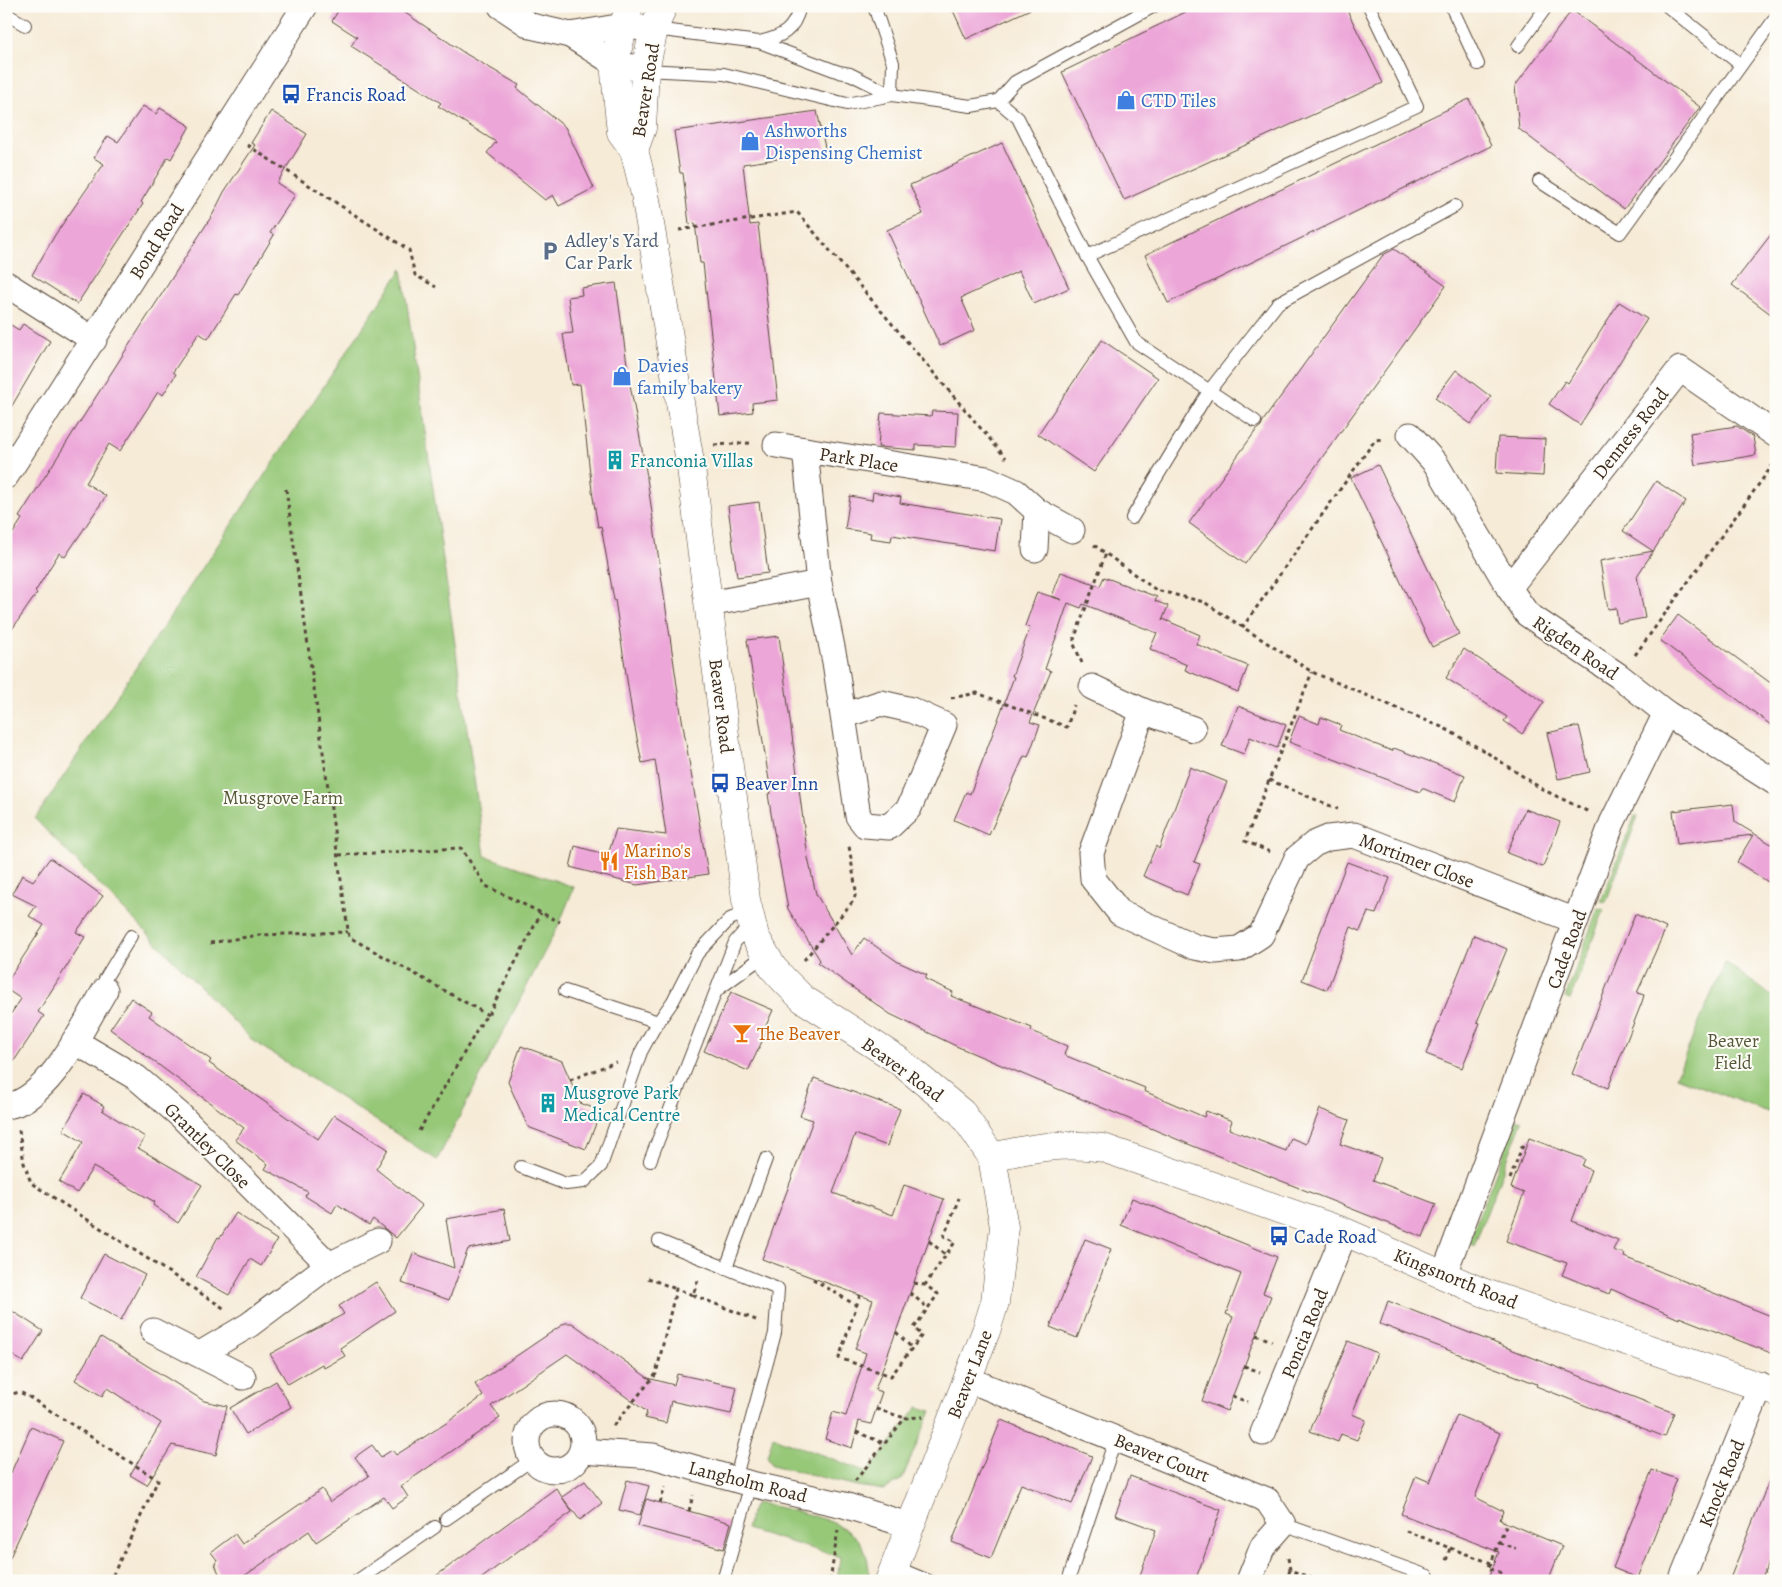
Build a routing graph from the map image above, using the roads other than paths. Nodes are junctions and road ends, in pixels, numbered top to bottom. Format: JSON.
{"nodes":[{"id":1,"x":305,"y":6,"type":"edge"},
{"id":2,"x":501,"y":6,"type":"edge"},
{"id":3,"x":800,"y":6,"type":"edge"},
{"id":4,"x":874,"y":6,"type":"edge"},
{"id":5,"x":1154,"y":6,"type":"edge"},
{"id":6,"x":1369,"y":6,"type":"edge"},
{"id":7,"x":1451,"y":6,"type":"edge"},
{"id":8,"x":1547,"y":6,"type":"edge"},
{"id":9,"x":1667,"y":6,"type":"edge"},
{"id":10,"x":6,"y":14,"type":"edge"},
{"id":11,"x":626,"y":16,"type":"edge"},
{"id":12,"x":659,"y":17,"type":"edge"},
{"id":13,"x":1776,"y":17,"type":"edge"},
{"id":14,"x":25,"y":25,"type":"dead end"},
{"id":15,"x":570,"y":35,"type":"junction"},
{"id":16,"x":759,"y":42,"type":"junction"},
{"id":17,"x":1518,"y":46,"type":"dead end"},
{"id":18,"x":614,"y":63,"type":"junction"},
{"id":19,"x":1478,"y":64,"type":"dead end"},
{"id":20,"x":1741,"y":65,"type":"junction"},
{"id":21,"x":645,"y":70,"type":"junction"},
{"id":22,"x":892,"y":96,"type":"junction"},
{"id":23,"x":998,"y":101,"type":"junction"},
{"id":24,"x":634,"y":150,"type":"junction"},
{"id":25,"x":1540,"y":181,"type":"dead end"},
{"id":26,"x":1455,"y":206,"type":"dead end"},
{"id":27,"x":1087,"y":256,"type":"junction"},
{"id":28,"x":6,"y":284,"type":"edge"},
{"id":29,"x":94,"y":340,"type":"junction"},
{"id":30,"x":1209,"y":391,"type":"junction"},
{"id":31,"x":1255,"y":421,"type":"dead end"},
{"id":32,"x":1410,"y":435,"type":"road end"},
{"id":33,"x":1776,"y":435,"type":"edge"},
{"id":34,"x":776,"y":445,"type":"road end"},
{"id":35,"x":805,"y":450,"type":"junction"},
{"id":36,"x":6,"y":476,"type":"edge"},
{"id":37,"x":1037,"y":511,"type":"junction"},
{"id":38,"x":1132,"y":518,"type":"dead end"},
{"id":39,"x":1072,"y":530,"type":"road end"},
{"id":40,"x":1035,"y":549,"type":"dead end"},
{"id":41,"x":819,"y":584,"type":"junction"},
{"id":42,"x":1510,"y":588,"type":"junction"},
{"id":43,"x":709,"y":604,"type":"junction"},
{"id":44,"x":1087,"y":684,"type":"road end"},
{"id":45,"x":1143,"y":711,"type":"junction"},
{"id":46,"x":1666,"y":713,"type":"junction"},
{"id":47,"x":843,"y":716,"type":"junction"},
{"id":48,"x":1193,"y":729,"type":"dead end"},
{"id":49,"x":1776,"y":783,"type":"edge"},
{"id":50,"x":751,"y":917,"type":"junction"},
{"id":51,"x":1576,"y":921,"type":"junction"},
{"id":52,"x":131,"y":936,"type":"dead end"},
{"id":53,"x":765,"y":955,"type":"junction"},
{"id":54,"x":105,"y":990,"type":"joint"},
{"id":55,"x":717,"y":990,"type":"junction"},
{"id":56,"x":565,"y":991,"type":"dead end"},
{"id":57,"x":658,"y":1022,"type":"junction"},
{"id":58,"x":74,"y":1041,"type":"junction"},
{"id":59,"x":11,"y":1105,"type":"edge"},
{"id":60,"x":992,"y":1158,"type":"junction"},
{"id":61,"x":766,"y":1159,"type":"dead end"},
{"id":62,"x":650,"y":1161,"type":"dead end"},
{"id":63,"x":521,"y":1167,"type":"dead end"},
{"id":64,"x":1345,"y":1232,"type":"junction"},
{"id":65,"x":378,"y":1241,"type":"dead end"},
{"id":66,"x":658,"y":1241,"type":"dead end"},
{"id":67,"x":329,"y":1265,"type":"junction"},
{"id":68,"x":726,"y":1268,"type":"junction"},
{"id":69,"x":1444,"y":1274,"type":"junction"},
{"id":70,"x":153,"y":1330,"type":"dead end"},
{"id":71,"x":200,"y":1354,"type":"junction"},
{"id":72,"x":243,"y":1376,"type":"dead end"},
{"id":73,"x":967,"y":1379,"type":"junction"},
{"id":74,"x":1768,"y":1388,"type":"edge"},
{"id":75,"x":1263,"y":1433,"type":"dead end"},
{"id":76,"x":1116,"y":1437,"type":"junction"},
{"id":77,"x":586,"y":1452,"type":"junction"},
{"id":78,"x":533,"y":1459,"type":"junction"},
{"id":79,"x":743,"y":1482,"type":"junction"},
{"id":80,"x":1283,"y":1524,"type":"junction"},
{"id":81,"x":911,"y":1526,"type":"junction"},
{"id":82,"x":892,"y":1574,"type":"edge"},
{"id":83,"x":1428,"y":1576,"type":"dead end"},
{"id":84,"x":357,"y":1581,"type":"edge"},
{"id":85,"x":723,"y":1581,"type":"edge"},
{"id":86,"x":929,"y":1581,"type":"edge"},
{"id":87,"x":1068,"y":1581,"type":"edge"},
{"id":88,"x":1249,"y":1581,"type":"edge"},
{"id":89,"x":1681,"y":1581,"type":"edge"}],
"edges":[{"from":1,"to":29,"type":"street","name":"Bond Road"},
{"from":2,"to":15,"type":"street","name":"Beaver Road"},
{"from":3,"to":16,"type":"lane"},
{"from":4,"to":22,"type":"lane"},
{"from":5,"to":23,"type":"lane"},
{"from":6,"to":27,"type":"lane"},
{"from":7,"to":19,"type":"lane"},
{"from":8,"to":17,"type":"lane"},
{"from":9,"to":20,"type":"lane"},
{"from":10,"to":14,"type":"lane"},
{"from":11,"to":12,"type":"street"},
{"from":11,"to":15,"type":"street","name":"Beaver Road"},
{"from":11,"to":18,"type":"main road","name":"Beaver Road"},
{"from":12,"to":16,"type":"lane"},
{"from":12,"to":21,"type":"main road","name":"Beaver Road"},
{"from":13,"to":20,"type":"lane"},
{"from":15,"to":18,"type":"street","name":"Beaver Road"},
{"from":16,"to":22,"type":"lane"},
{"from":18,"to":21,"type":"street"},
{"from":18,"to":24,"type":"main road","name":"Beaver Road"},
{"from":20,"to":25,"type":"lane"},
{"from":21,"to":22,"type":"lane"},
{"from":21,"to":24,"type":"main road","name":"Beaver Road"},
{"from":22,"to":23,"type":"lane"},
{"from":23,"to":27,"type":"lane"},
{"from":24,"to":43,"type":"main road","name":"Beaver Road"},
{"from":26,"to":30,"type":"lane"},
{"from":27,"to":30,"type":"lane"},
{"from":28,"to":29,"type":"street"},
{"from":29,"to":36,"type":"street","name":"Bond Road"},
{"from":30,"to":31,"type":"lane"},
{"from":30,"to":38,"type":"lane"},
{"from":32,"to":42,"type":"street","name":"Rigden Road"},
{"from":33,"to":42,"type":"street","name":"Denness Road"},
{"from":34,"to":35,"type":"street"},
{"from":35,"to":37,"type":"street","name":"Park Place"},
{"from":35,"to":41,"type":"street","name":"Park Place"},
{"from":37,"to":39,"type":"street","name":"Park Place"},
{"from":37,"to":40,"type":"street"},
{"from":41,"to":43,"type":"street"},
{"from":41,"to":47,"type":"street","name":"Park Place"},
{"from":42,"to":46,"type":"street","name":"Rigden Road"},
{"from":43,"to":50,"type":"main road","name":"Beaver Road"},
{"from":44,"to":45,"type":"street"},
{"from":45,"to":48,"type":"street"},
{"from":45,"to":51,"type":"street","name":"Mortimer Close"},
{"from":46,"to":49,"type":"street","name":"Rigden Road"},
{"from":46,"to":51,"type":"street","name":"Cade Road"},
{"from":47,"to":47,"type":"street","name":"Park Place"},
{"from":50,"to":53,"type":"main road","name":"Beaver Road"},
{"from":50,"to":55,"type":"lane"},
{"from":50,"to":57,"type":"lane"},
{"from":51,"to":69,"type":"street","name":"Cade Road"},
{"from":52,"to":54,"type":"lane"},
{"from":53,"to":55,"type":"lane"},
{"from":53,"to":60,"type":"main road","name":"Beaver Road"},
{"from":54,"to":58,"type":"street"},
{"from":55,"to":62,"type":"lane"},
{"from":56,"to":57,"type":"lane"},
{"from":57,"to":63,"type":"lane"},
{"from":58,"to":59,"type":"street"},
{"from":58,"to":67,"type":"street","name":"Grantley Close"},
{"from":60,"to":64,"type":"main road","name":"Kingsnorth Road"},
{"from":60,"to":73,"type":"main road","name":"Beaver Lane"},
{"from":61,"to":68,"type":"lane"},
{"from":64,"to":69,"type":"main road","name":"Kingsnorth Road"},
{"from":64,"to":75,"type":"street","name":"Poncia Road"},
{"from":65,"to":67,"type":"street"},
{"from":66,"to":68,"type":"lane"},
{"from":67,"to":71,"type":"street"},
{"from":68,"to":79,"type":"lane"},
{"from":69,"to":74,"type":"main road","name":"Kingsnorth Road"},
{"from":70,"to":71,"type":"street"},
{"from":71,"to":72,"type":"street"},
{"from":73,"to":76,"type":"street","name":"Beaver Court"},
{"from":73,"to":81,"type":"main road","name":"Beaver Lane"},
{"from":74,"to":89,"type":"street","name":"Knock Road"},
{"from":76,"to":80,"type":"street","name":"Beaver Court"},
{"from":76,"to":87,"type":"lane"},
{"from":77,"to":78,"type":"street"},
{"from":77,"to":78,"type":"street"},
{"from":77,"to":79,"type":"street","name":"Langholm Road"},
{"from":78,"to":84,"type":"lane"},
{"from":79,"to":81,"type":"street","name":"Langholm Road"},
{"from":79,"to":85,"type":"lane"},
{"from":80,"to":83,"type":"lane"},
{"from":80,"to":88,"type":"street"},
{"from":81,"to":82,"type":"main road","name":"Beaver Lane"},
{"from":82,"to":86,"type":"lane"}]}
